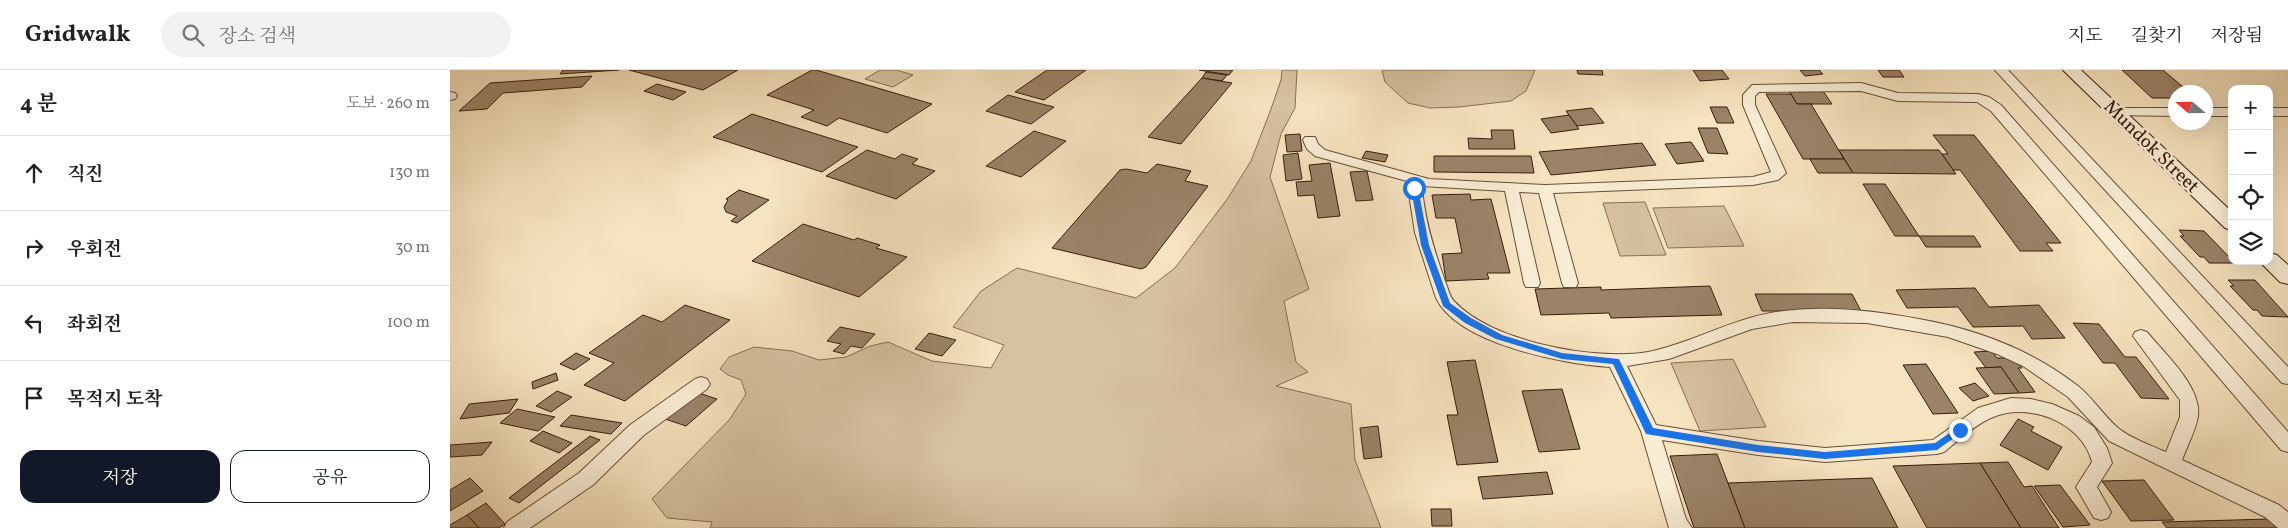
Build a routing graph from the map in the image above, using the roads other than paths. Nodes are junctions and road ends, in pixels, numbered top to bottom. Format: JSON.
{"nodes":[{"id":1,"x":2001,"y":70,"type":"edge"},
{"id":2,"x":2071,"y":70,"type":"edge"},
{"id":3,"x":2114,"y":112,"type":"junction"},
{"id":4,"x":2168,"y":112,"type":"edge"},
{"id":5,"x":2213,"y":112,"type":"edge"},
{"id":6,"x":2228,"y":112,"type":"edge"},
{"id":7,"x":2273,"y":112,"type":"edge"},
{"id":8,"x":2288,"y":112,"type":"edge"},
{"id":9,"x":1310,"y":140,"type":"dead end"},
{"id":10,"x":1414,"y":179,"type":"junction"},
{"id":11,"x":1511,"y":187,"type":"junction"},
{"id":12,"x":1545,"y":189,"type":"junction"},
{"id":13,"x":2228,"y":220,"type":"edge"},
{"id":14,"x":2273,"y":264,"type":"edge"},
{"id":15,"x":2288,"y":278,"type":"edge"},
{"id":16,"x":1532,"y":283,"type":"dead end"},
{"id":17,"x":1570,"y":283,"type":"dead end"},
{"id":18,"x":2141,"y":336,"type":"dead end"},
{"id":19,"x":1616,"y":362,"type":"junction"},
{"id":20,"x":2288,"y":378,"type":"edge"},
{"id":21,"x":701,"y":384,"type":"dead end"},
{"id":22,"x":1650,"y":432,"type":"junction"},
{"id":23,"x":2288,"y":446,"type":"edge"},
{"id":24,"x":2171,"y":463,"type":"junction"},
{"id":25,"x":2101,"y":512,"type":"dead end"},
{"id":26,"x":2288,"y":524,"type":"edge"},
{"id":27,"x":514,"y":528,"type":"edge"},
{"id":28,"x":1682,"y":528,"type":"edge"}],
"edges":[{"from":1,"to":20,"type":"street"},
{"from":2,"to":3,"type":"main road","name":"Mundok Street"},
{"from":3,"to":4,"type":"street"},
{"from":3,"to":13,"type":"main road","name":"Mundok Street"},
{"from":5,"to":6,"type":"street"},
{"from":7,"to":8,"type":"street"},
{"from":9,"to":10,"type":"street"},
{"from":10,"to":11,"type":"street"},
{"from":10,"to":19,"type":"street"},
{"from":11,"to":12,"type":"street"},
{"from":11,"to":16,"type":"street"},
{"from":12,"to":17,"type":"street"},
{"from":12,"to":23,"type":"street"},
{"from":14,"to":15,"type":"main road"},
{"from":18,"to":24,"type":"street"},
{"from":19,"to":22,"type":"street"},
{"from":19,"to":24,"type":"street"},
{"from":21,"to":27,"type":"street"},
{"from":22,"to":25,"type":"street"},
{"from":22,"to":28,"type":"street"},
{"from":24,"to":26,"type":"street"}]}
